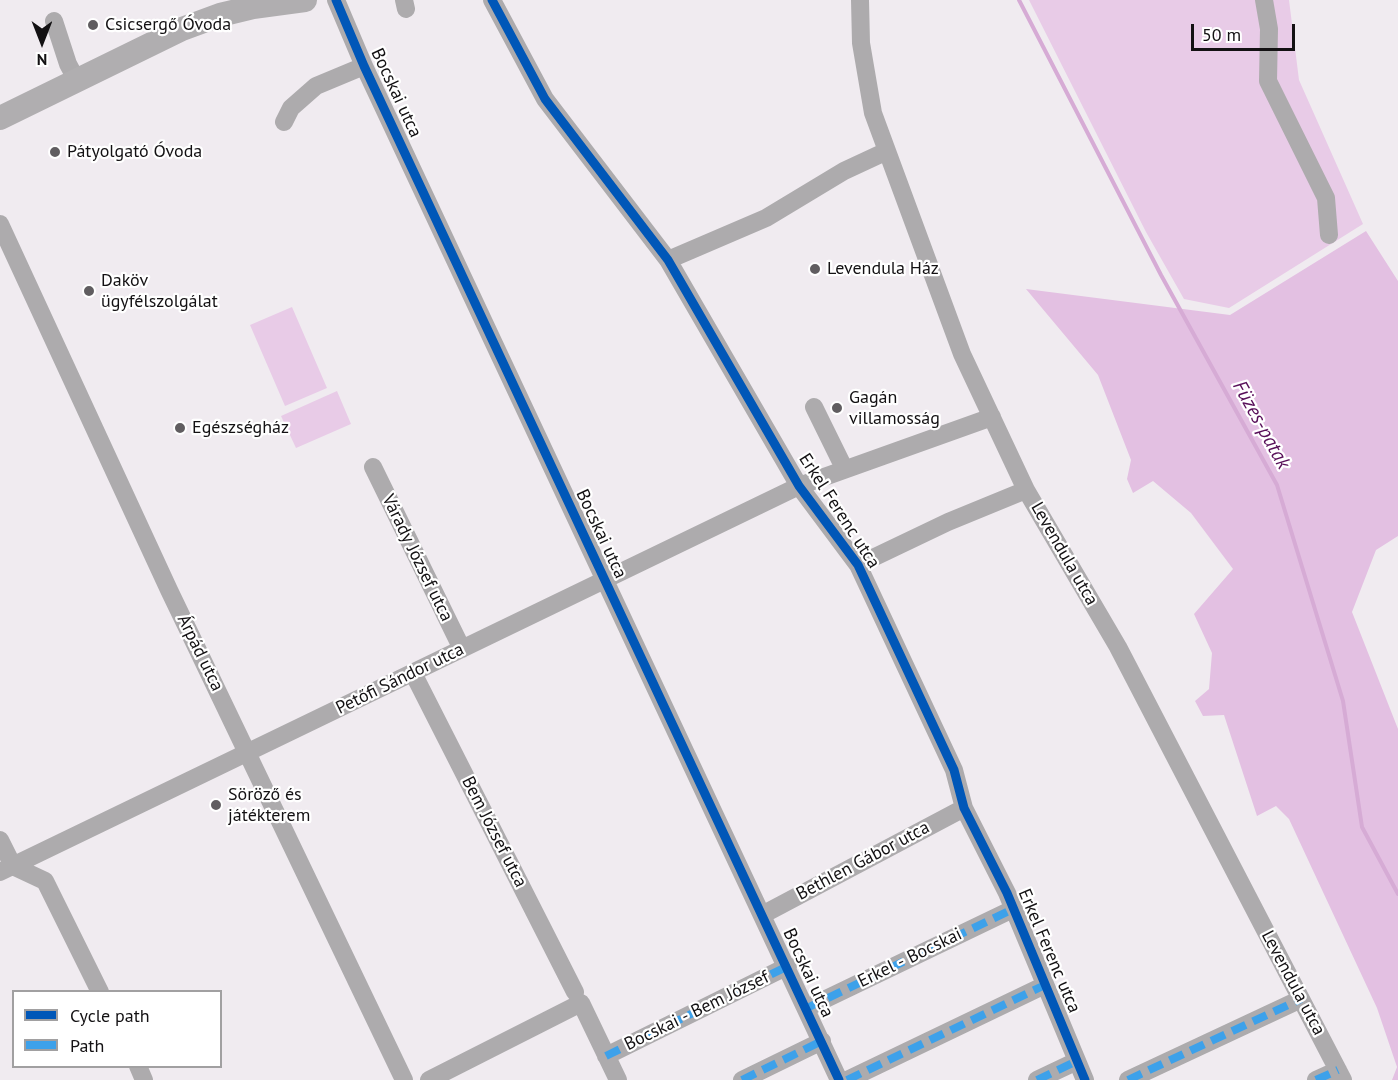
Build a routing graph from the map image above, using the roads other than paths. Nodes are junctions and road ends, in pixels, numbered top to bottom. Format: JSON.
{"nodes":[{"id":1,"x":305,"y":0,"type":"edge"},
{"id":2,"x":336,"y":0,"type":"edge"},
{"id":3,"x":492,"y":0,"type":"edge"},
{"id":4,"x":860,"y":0,"type":"edge"},
{"id":5,"x":1264,"y":0,"type":"edge"},
{"id":6,"x":54,"y":21,"type":"dead end"},
{"id":7,"x":364,"y":66,"type":"junction"},
{"id":8,"x":76,"y":79,"type":"junction"},
{"id":9,"x":0,"y":118,"type":"edge"},
{"id":10,"x":284,"y":122,"type":"dead end"},
{"id":11,"x":887,"y":151,"type":"junction"},
{"id":12,"x":0,"y":224,"type":"edge"},
{"id":13,"x":1329,"y":235,"type":"dead end"},
{"id":14,"x":668,"y":260,"type":"junction"},
{"id":15,"x":814,"y":406,"type":"dead end"},
{"id":16,"x":992,"y":417,"type":"junction"},
{"id":17,"x":373,"y":467,"type":"dead end"},
{"id":18,"x":844,"y":468,"type":"junction"},
{"id":19,"x":799,"y":486,"type":"junction"},
{"id":20,"x":1026,"y":490,"type":"junction"},
{"id":21,"x":858,"y":565,"type":"junction"},
{"id":22,"x":604,"y":580,"type":"junction"},
{"id":23,"x":462,"y":649,"type":"junction"},
{"id":24,"x":413,"y":673,"type":"junction"},
{"id":25,"x":247,"y":753,"type":"junction"},
{"id":26,"x":964,"y":808,"type":"junction"},
{"id":27,"x":0,"y":840,"type":"edge"},
{"id":28,"x":6,"y":869,"type":"edge"},
{"id":29,"x":1013,"y":909,"type":"junction"},
{"id":30,"x":762,"y":915,"type":"junction"},
{"id":31,"x":788,"y":966,"type":"junction"},
{"id":32,"x":1045,"y":985,"type":"junction"},
{"id":33,"x":99,"y":990,"type":"edge"},
{"id":34,"x":578,"y":998,"type":"junction"},
{"id":35,"x":1301,"y":999,"type":"junction"},
{"id":36,"x":807,"y":1008,"type":"junction"},
{"id":37,"x":822,"y":1041,"type":"junction"},
{"id":38,"x":606,"y":1056,"type":"junction"},
{"id":39,"x":1077,"y":1061,"type":"junction"},
{"id":40,"x":1340,"y":1075,"type":"edge"},
{"id":41,"x":404,"y":1080,"type":"edge"},
{"id":42,"x":429,"y":1080,"type":"edge"},
{"id":43,"x":618,"y":1080,"type":"edge"},
{"id":44,"x":742,"y":1080,"type":"edge"},
{"id":45,"x":839,"y":1080,"type":"edge"},
{"id":46,"x":847,"y":1080,"type":"edge"},
{"id":47,"x":1037,"y":1080,"type":"edge"},
{"id":48,"x":1084,"y":1080,"type":"edge"},
{"id":49,"x":1128,"y":1080,"type":"edge"},
{"id":50,"x":1316,"y":1080,"type":"edge"}],
"edges":[{"from":1,"to":8,"type":"main road"},
{"from":2,"to":7,"type":"street","name":"Bocskai utca"},
{"from":3,"to":14,"type":"street","name":"Erkel Ferenc utca"},
{"from":4,"to":11,"type":"street","name":"Levendula utca"},
{"from":5,"to":13,"type":"street"},
{"from":6,"to":8,"type":"street"},
{"from":7,"to":10,"type":"street"},
{"from":7,"to":22,"type":"street","name":"Bocskai utca"},
{"from":8,"to":9,"type":"main road"},
{"from":11,"to":14,"type":"street"},
{"from":11,"to":16,"type":"street","name":"Levendula utca"},
{"from":12,"to":25,"type":"street","name":"Árpád utca"},
{"from":14,"to":19,"type":"street","name":"Erkel Ferenc utca"},
{"from":15,"to":18,"type":"street"},
{"from":16,"to":18,"type":"street","name":"Petőfi Sándor utca"},
{"from":16,"to":20,"type":"street","name":"Levendula utca"},
{"from":17,"to":23,"type":"street","name":"Várady József utca"},
{"from":18,"to":19,"type":"street","name":"Petőfi Sándor utca"},
{"from":19,"to":21,"type":"street","name":"Erkel Ferenc utca"},
{"from":19,"to":22,"type":"street","name":"Petőfi Sándor utca"},
{"from":20,"to":21,"type":"street"},
{"from":20,"to":35,"type":"street","name":"Levendula utca"},
{"from":21,"to":26,"type":"street","name":"Erkel Ferenc utca"},
{"from":22,"to":23,"type":"street","name":"Petőfi Sándor utca"},
{"from":22,"to":30,"type":"street","name":"Bocskai utca"},
{"from":23,"to":24,"type":"street","name":"Petőfi Sándor utca"},
{"from":24,"to":25,"type":"street","name":"Petőfi Sándor utca"},
{"from":24,"to":34,"type":"street","name":"Bem József utca"},
{"from":25,"to":28,"type":"street","name":"Petőfi Sándor utca"},
{"from":25,"to":41,"type":"street","name":"Árpád utca"},
{"from":26,"to":29,"type":"street","name":"Erkel Ferenc utca"},
{"from":26,"to":30,"type":"street","name":"Bethlen Gábor utca"},
{"from":27,"to":28,"type":"street"},
{"from":28,"to":33,"type":"street"},
{"from":29,"to":32,"type":"street","name":"Erkel Ferenc utca"},
{"from":29,"to":36,"type":"street","name":"Erkel - Bocskai"},
{"from":30,"to":31,"type":"street","name":"Bocskai utca"},
{"from":31,"to":36,"type":"street","name":"Bocskai utca"},
{"from":31,"to":38,"type":"street","name":"Bocskai - Bem József"},
{"from":32,"to":39,"type":"street","name":"Erkel Ferenc utca"},
{"from":32,"to":46,"type":"street"},
{"from":34,"to":38,"type":"street","name":"Bem József utca"},
{"from":34,"to":42,"type":"street"},
{"from":35,"to":40,"type":"street","name":"Levendula utca"},
{"from":35,"to":49,"type":"street"},
{"from":36,"to":37,"type":"street","name":"Bocskai utca"},
{"from":37,"to":44,"type":"street"},
{"from":37,"to":45,"type":"street","name":"Bocskai utca"},
{"from":38,"to":43,"type":"street","name":"Bem József utca"},
{"from":39,"to":47,"type":"street"},
{"from":39,"to":48,"type":"street","name":"Erkel Ferenc utca"},
{"from":40,"to":50,"type":"street"}]}
